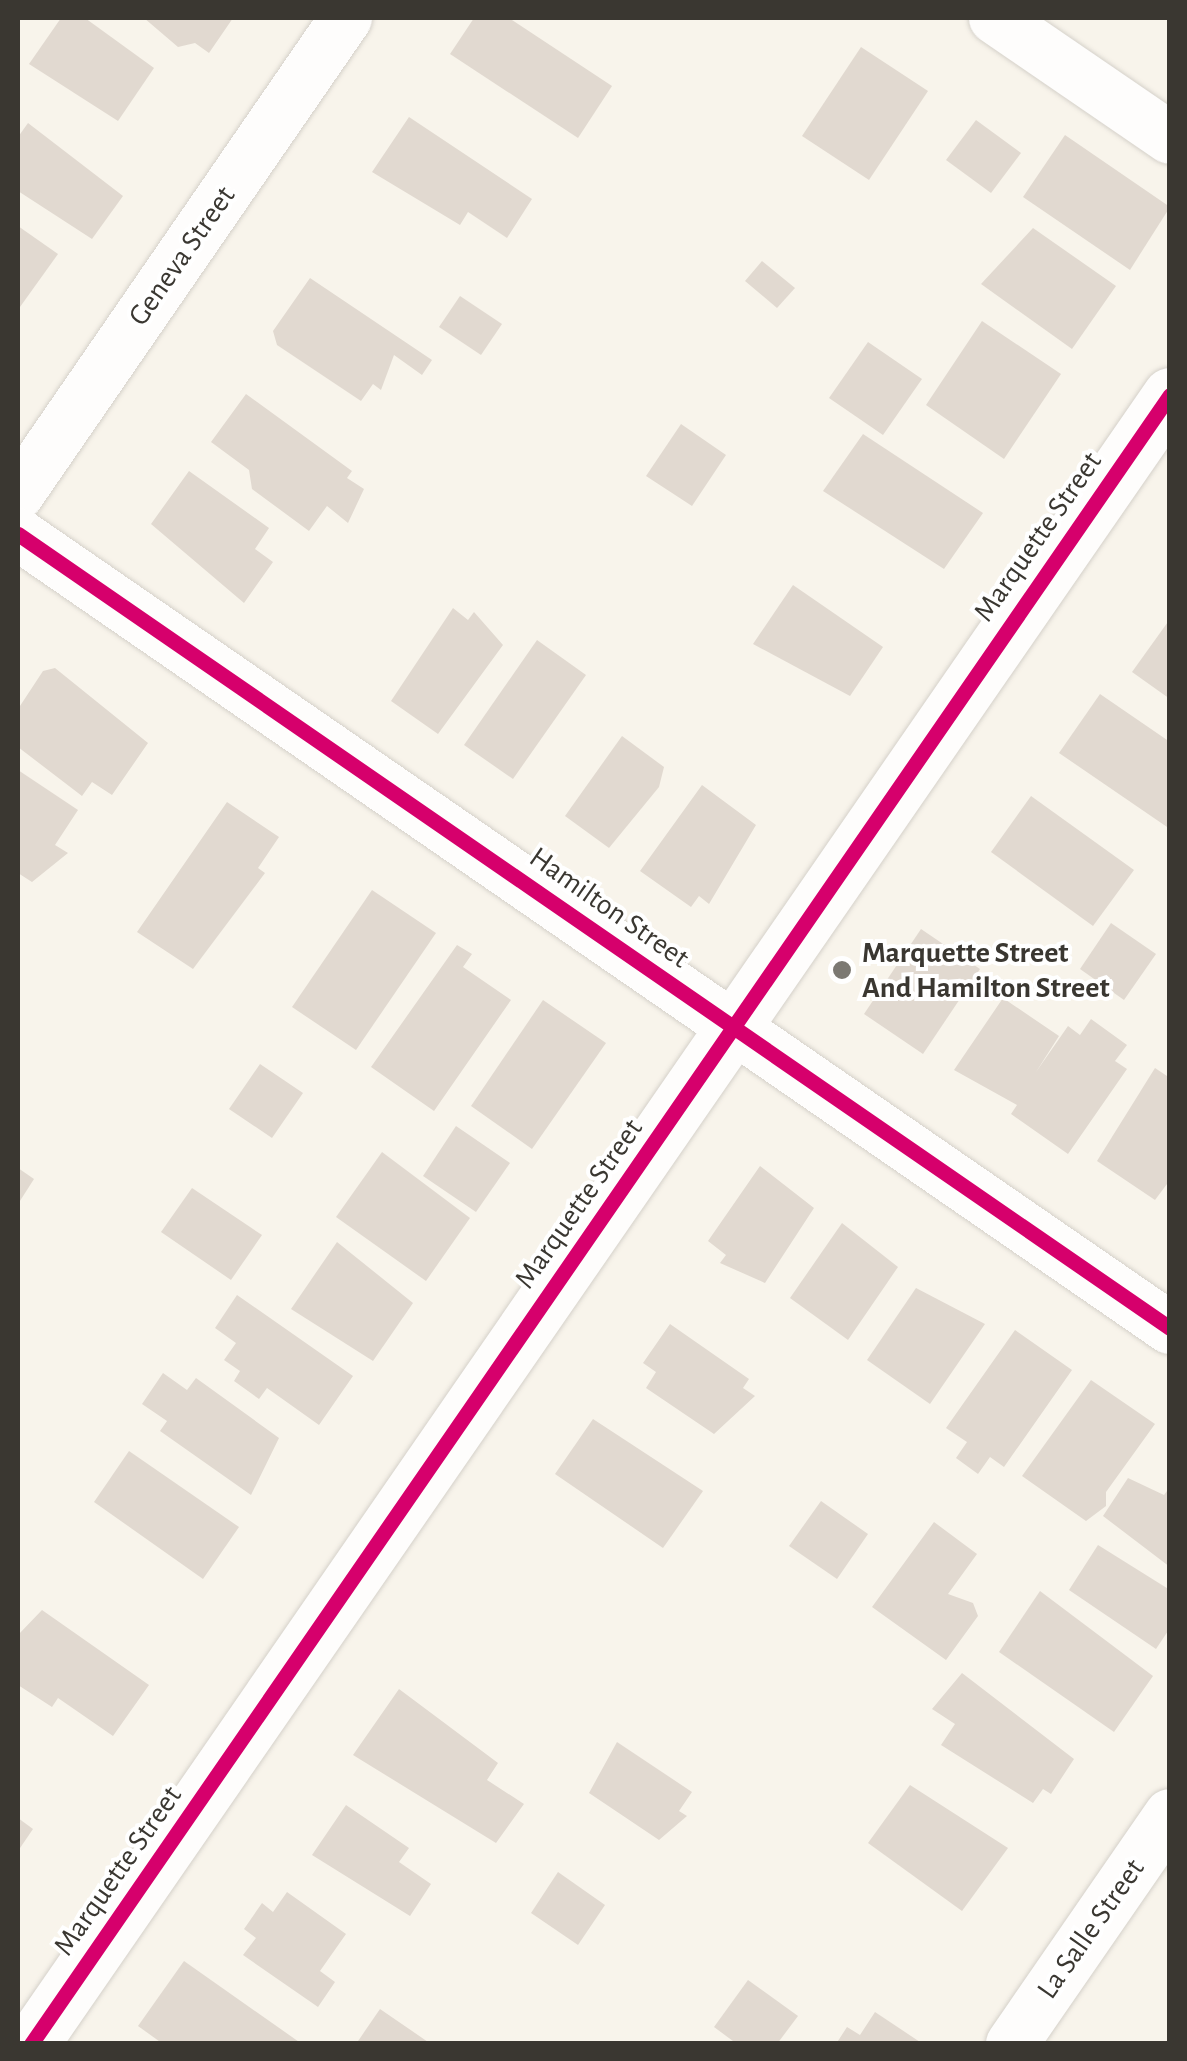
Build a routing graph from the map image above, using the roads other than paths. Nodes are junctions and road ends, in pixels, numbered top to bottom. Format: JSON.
{"nodes":[{"id":1,"x":346,"y":18,"type":"edge"},
{"id":2,"x":996,"y":18,"type":"edge"},
{"id":3,"x":1170,"y":138,"type":"edge"},
{"id":4,"x":1170,"y":395,"type":"edge"},
{"id":5,"x":18,"y":494,"type":"edge"},
{"id":6,"x":18,"y":534,"type":"edge"},
{"id":7,"x":734,"y":1028,"type":"junction"},
{"id":8,"x":1170,"y":1328,"type":"edge"},
{"id":9,"x":1170,"y":1814,"type":"edge"},
{"id":10,"x":35,"y":2042,"type":"edge"},
{"id":11,"x":1012,"y":2044,"type":"edge"}],
"edges":[{"from":1,"to":5,"type":"street","name":"Geneva Street"},
{"from":2,"to":3,"type":"street"},
{"from":4,"to":7,"type":"street","name":"Marquette Street"},
{"from":6,"to":7,"type":"street","name":"Hamilton Street"},
{"from":7,"to":8,"type":"street","name":"Hamilton Street"},
{"from":7,"to":10,"type":"street","name":"Marquette Street"},
{"from":9,"to":11,"type":"street","name":"La Salle Street"}]}
